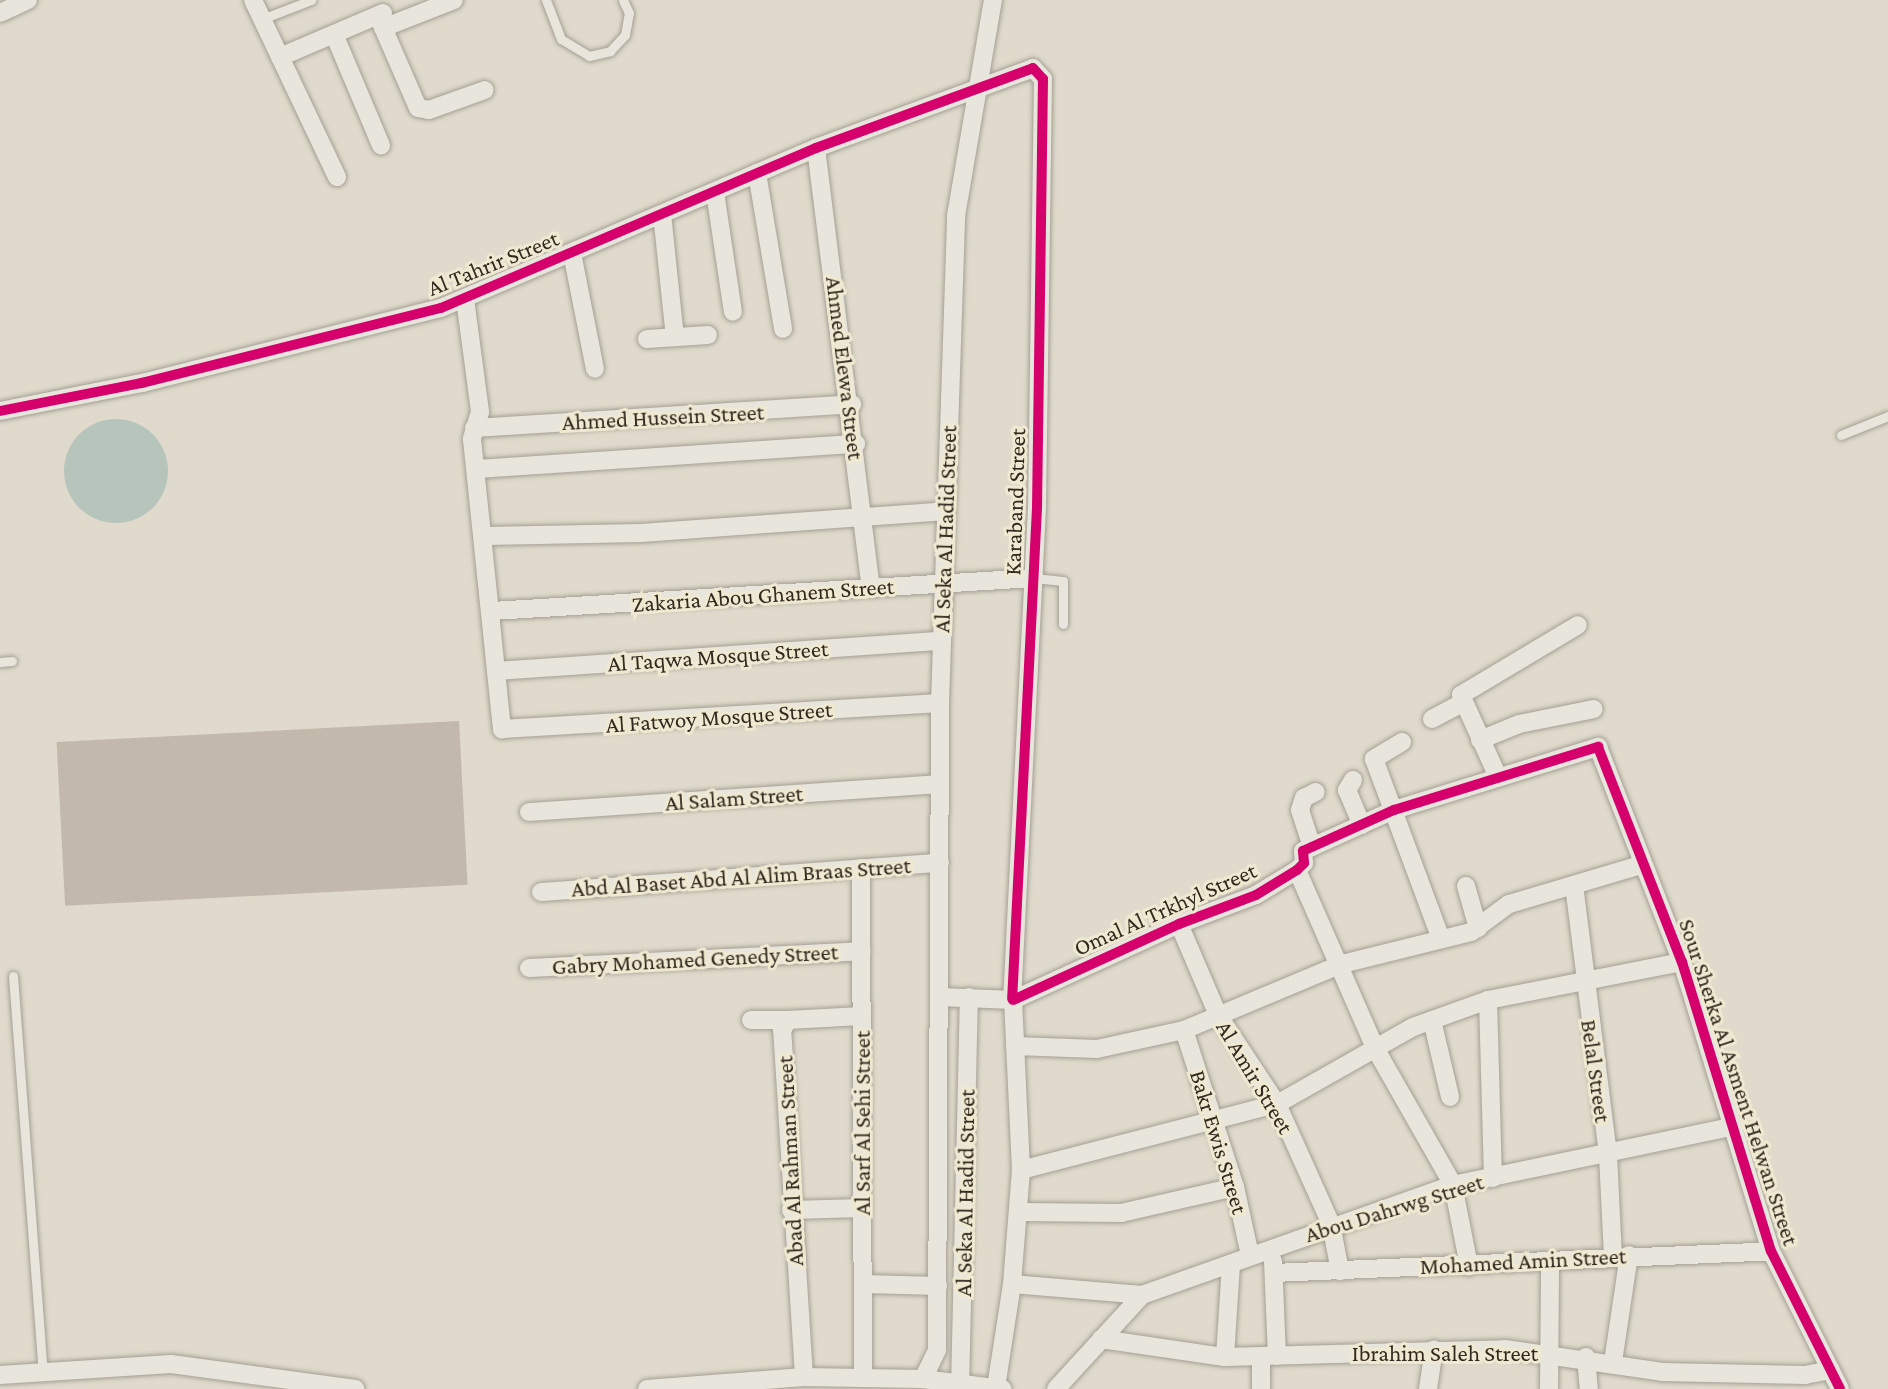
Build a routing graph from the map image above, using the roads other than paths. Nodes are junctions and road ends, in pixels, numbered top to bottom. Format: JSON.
{"nodes":[{"id":1,"x":28,"y":0,"type":"edge"},
{"id":2,"x":253,"y":0,"type":"edge"},
{"id":3,"x":311,"y":0,"type":"edge"},
{"id":4,"x":454,"y":0,"type":"edge"},
{"id":5,"x":546,"y":0,"type":"edge"},
{"id":6,"x":623,"y":0,"type":"edge"},
{"id":7,"x":993,"y":3,"type":"edge"},
{"id":8,"x":0,"y":13,"type":"edge"},
{"id":9,"x":262,"y":19,"type":"junction"},
{"id":10,"x":381,"y":19,"type":"junction"},
{"id":11,"x":334,"y":34,"type":"junction"},
{"id":12,"x":280,"y":57,"type":"junction"},
{"id":13,"x":979,"y":85,"type":"junction"},
{"id":14,"x":485,"y":90,"type":"dead end"},
{"id":15,"x":382,"y":145,"type":"dead end"},
{"id":16,"x":816,"y":148,"type":"junction"},
{"id":17,"x":757,"y":173,"type":"junction"},
{"id":18,"x":337,"y":177,"type":"dead end"},
{"id":19,"x":715,"y":192,"type":"junction"},
{"id":20,"x":662,"y":214,"type":"junction"},
{"id":21,"x":572,"y":253,"type":"junction"},
{"id":22,"x":465,"y":299,"type":"junction"},
{"id":23,"x":733,"y":312,"type":"dead end"},
{"id":24,"x":783,"y":329,"type":"dead end"},
{"id":25,"x":708,"y":335,"type":"dead end"},
{"id":26,"x":675,"y":337,"type":"junction"},
{"id":27,"x":647,"y":340,"type":"dead end"},
{"id":28,"x":595,"y":369,"type":"dead end"},
{"id":29,"x":852,"y":404,"type":"junction"},
{"id":30,"x":0,"y":411,"type":"edge"},
{"id":31,"x":1888,"y":416,"type":"edge"},
{"id":32,"x":474,"y":428,"type":"junction"},
{"id":33,"x":1841,"y":435,"type":"dead end"},
{"id":34,"x":856,"y":444,"type":"junction"},
{"id":35,"x":477,"y":469,"type":"junction"},
{"id":36,"x":946,"y":510,"type":"junction"},
{"id":37,"x":863,"y":517,"type":"junction"},
{"id":38,"x":485,"y":536,"type":"junction"},
{"id":39,"x":1034,"y":578,"type":"junction"},
{"id":40,"x":943,"y":583,"type":"junction"},
{"id":41,"x":871,"y":588,"type":"junction"},
{"id":42,"x":492,"y":611,"type":"junction"},
{"id":43,"x":1063,"y":624,"type":"dead end"},
{"id":44,"x":1578,"y":625,"type":"dead end"},
{"id":45,"x":941,"y":641,"type":"junction"},
{"id":46,"x":0,"y":662,"type":"edge"},
{"id":47,"x":12,"y":662,"type":"dead end"},
{"id":48,"x":496,"y":671,"type":"junction"},
{"id":49,"x":940,"y":703,"type":"junction"},
{"id":50,"x":1462,"y":703,"type":"junction"},
{"id":51,"x":1594,"y":709,"type":"dead end"},
{"id":52,"x":1432,"y":719,"type":"dead end"},
{"id":53,"x":1480,"y":740,"type":"junction"},
{"id":54,"x":1402,"y":741,"type":"dead end"},
{"id":55,"x":1498,"y":778,"type":"junction"},
{"id":56,"x":1353,"y":780,"type":"dead end"},
{"id":57,"x":939,"y":784,"type":"junction"},
{"id":58,"x":1316,"y":792,"type":"dead end"},
{"id":59,"x":1394,"y":810,"type":"junction"},
{"id":60,"x":529,"y":813,"type":"dead end"},
{"id":61,"x":1362,"y":825,"type":"junction"},
{"id":62,"x":1312,"y":847,"type":"junction"},
{"id":63,"x":940,"y":863,"type":"junction"},
{"id":64,"x":1641,"y":865,"type":"junction"},
{"id":65,"x":861,"y":868,"type":"junction"},
{"id":66,"x":1297,"y":870,"type":"junction"},
{"id":67,"x":1574,"y":885,"type":"junction"},
{"id":68,"x":1466,"y":886,"type":"dead end"},
{"id":69,"x":541,"y":892,"type":"dead end"},
{"id":70,"x":1179,"y":924,"type":"junction"},
{"id":71,"x":1478,"y":928,"type":"junction"},
{"id":72,"x":1441,"y":939,"type":"junction"},
{"id":73,"x":862,"y":951,"type":"junction"},
{"id":74,"x":1682,"y":962,"type":"junction"},
{"id":75,"x":1342,"y":964,"type":"junction"},
{"id":76,"x":529,"y":968,"type":"dead end"},
{"id":77,"x":13,"y":976,"type":"dead end"},
{"id":78,"x":1583,"y":982,"type":"junction"},
{"id":79,"x":940,"y":997,"type":"junction"},
{"id":80,"x":970,"y":997,"type":"junction"},
{"id":81,"x":1013,"y":999,"type":"junction"},
{"id":82,"x":1488,"y":1000,"type":"junction"},
{"id":83,"x":1218,"y":1015,"type":"junction"},
{"id":84,"x":862,"y":1016,"type":"junction"},
{"id":85,"x":751,"y":1020,"type":"dead end"},
{"id":86,"x":788,"y":1020,"type":"junction"},
{"id":87,"x":1432,"y":1020,"type":"junction"},
{"id":88,"x":1184,"y":1030,"type":"junction"},
{"id":89,"x":1015,"y":1046,"type":"junction"},
{"id":90,"x":1375,"y":1048,"type":"junction"},
{"id":91,"x":1450,"y":1097,"type":"dead end"},
{"id":92,"x":1277,"y":1104,"type":"junction"},
{"id":93,"x":1214,"y":1122,"type":"junction"},
{"id":94,"x":1735,"y":1126,"type":"junction"},
{"id":95,"x":1608,"y":1155,"type":"junction"},
{"id":96,"x":1021,"y":1170,"type":"junction"},
{"id":97,"x":1493,"y":1178,"type":"junction"},
{"id":98,"x":1453,"y":1185,"type":"junction"},
{"id":99,"x":1235,"y":1187,"type":"junction"},
{"id":100,"x":862,"y":1208,"type":"junction"},
{"id":101,"x":791,"y":1210,"type":"junction"},
{"id":102,"x":1018,"y":1212,"type":"junction"},
{"id":103,"x":1331,"y":1224,"type":"junction"},
{"id":104,"x":1272,"y":1246,"type":"junction"},
{"id":105,"x":1771,"y":1251,"type":"junction"},
{"id":106,"x":1250,"y":1255,"type":"junction"},
{"id":107,"x":1621,"y":1256,"type":"junction"},
{"id":108,"x":1550,"y":1262,"type":"junction"},
{"id":109,"x":1231,"y":1264,"type":"junction"},
{"id":110,"x":1469,"y":1266,"type":"junction"},
{"id":111,"x":1340,"y":1270,"type":"junction"},
{"id":112,"x":1275,"y":1273,"type":"junction"},
{"id":113,"x":863,"y":1284,"type":"junction"},
{"id":114,"x":1012,"y":1284,"type":"junction"},
{"id":115,"x":938,"y":1286,"type":"junction"},
{"id":116,"x":1142,"y":1295,"type":"junction"},
{"id":117,"x":1101,"y":1339,"type":"junction"},
{"id":118,"x":1434,"y":1349,"type":"junction"},
{"id":119,"x":1548,"y":1352,"type":"junction"},
{"id":120,"x":1269,"y":1356,"type":"junction"},
{"id":121,"x":1226,"y":1357,"type":"junction"},
{"id":122,"x":1586,"y":1357,"type":"junction"},
{"id":123,"x":1612,"y":1362,"type":"junction"},
{"id":124,"x":1831,"y":1370,"type":"junction"},
{"id":125,"x":43,"y":1372,"type":"junction"},
{"id":126,"x":0,"y":1375,"type":"edge"},
{"id":127,"x":804,"y":1377,"type":"junction"},
{"id":128,"x":863,"y":1378,"type":"junction"},
{"id":129,"x":923,"y":1379,"type":"junction"},
{"id":130,"x":254,"y":1381,"type":"edge"},
{"id":131,"x":1733,"y":1381,"type":"edge"},
{"id":132,"x":895,"y":1384,"type":"edge"},
{"id":133,"x":315,"y":1386,"type":"edge"},
{"id":134,"x":960,"y":1386,"type":"edge"},
{"id":135,"x":999,"y":1388,"type":"edge"},
{"id":136,"x":355,"y":1389,"type":"edge"},
{"id":137,"x":647,"y":1389,"type":"edge"},
{"id":138,"x":1056,"y":1389,"type":"edge"},
{"id":139,"x":1261,"y":1389,"type":"edge"},
{"id":140,"x":1428,"y":1389,"type":"edge"},
{"id":141,"x":1549,"y":1389,"type":"edge"},
{"id":142,"x":1589,"y":1389,"type":"edge"},
{"id":143,"x":1840,"y":1389,"type":"edge"}],
"edges":[{"from":1,"to":8,"type":"street"},
{"from":2,"to":9,"type":"street"},
{"from":3,"to":9,"type":"lane"},
{"from":4,"to":10,"type":"street"},
{"from":5,"to":6,"type":"lane"},
{"from":7,"to":13,"type":"street","name":"Al Seka Al Hadid Street"},
{"from":9,"to":12,"type":"street"},
{"from":10,"to":11,"type":"street"},
{"from":10,"to":14,"type":"street"},
{"from":11,"to":12,"type":"street"},
{"from":11,"to":15,"type":"street"},
{"from":12,"to":18,"type":"street"},
{"from":13,"to":16,"type":"street","name":"Al Tahrir Street"},
{"from":13,"to":36,"type":"street","name":"Al Seka Al Hadid Street"},
{"from":13,"to":39,"type":"street","name":"Karaband Street"},
{"from":16,"to":17,"type":"street","name":"Al Tahrir Street"},
{"from":16,"to":29,"type":"street","name":"Ahmed Elewa Street"},
{"from":17,"to":19,"type":"street","name":"Al Tahrir Street"},
{"from":17,"to":24,"type":"street"},
{"from":19,"to":20,"type":"street","name":"Al Tahrir Street"},
{"from":19,"to":23,"type":"street"},
{"from":20,"to":21,"type":"street","name":"Al Tahrir Street"},
{"from":20,"to":26,"type":"street"},
{"from":21,"to":22,"type":"street","name":"Al Tahrir Street"},
{"from":21,"to":28,"type":"street"},
{"from":22,"to":30,"type":"street","name":"Al Tahrir Street"},
{"from":22,"to":32,"type":"street"},
{"from":25,"to":26,"type":"street"},
{"from":26,"to":27,"type":"street"},
{"from":29,"to":32,"type":"street","name":"Ahmed Hussein Street"},
{"from":29,"to":34,"type":"street","name":"Ahmed Elewa Street"},
{"from":31,"to":33,"type":"lane"},
{"from":32,"to":35,"type":"street"},
{"from":34,"to":35,"type":"street"},
{"from":34,"to":37,"type":"street","name":"Ahmed Elewa Street"},
{"from":35,"to":38,"type":"street"},
{"from":36,"to":37,"type":"street"},
{"from":36,"to":40,"type":"street","name":"Al Seka Al Hadid Street"},
{"from":37,"to":38,"type":"street"},
{"from":37,"to":41,"type":"street","name":"Ahmed Elewa Street"},
{"from":38,"to":42,"type":"street"},
{"from":39,"to":40,"type":"street","name":"Zakaria Abou Ghanem Street"},
{"from":39,"to":43,"type":"lane"},
{"from":39,"to":81,"type":"street","name":"Karaband Street"},
{"from":40,"to":41,"type":"street","name":"Zakaria Abou Ghanem Street"},
{"from":40,"to":45,"type":"street","name":"Al Seka Al Hadid Street"},
{"from":41,"to":42,"type":"street","name":"Zakaria Abou Ghanem Street"},
{"from":42,"to":48,"type":"street"},
{"from":44,"to":50,"type":"street"},
{"from":45,"to":48,"type":"street","name":"Al Taqwa Mosque Street"},
{"from":45,"to":49,"type":"street","name":"Al Seka Al Hadid Street"},
{"from":46,"to":47,"type":"lane"},
{"from":48,"to":49,"type":"street","name":"Al Fatwoy Mosque Street"},
{"from":49,"to":57,"type":"street","name":"Al Seka Al Hadid Street"},
{"from":50,"to":52,"type":"street"},
{"from":50,"to":53,"type":"street"},
{"from":51,"to":53,"type":"street"},
{"from":53,"to":55,"type":"street"},
{"from":54,"to":59,"type":"street"},
{"from":55,"to":59,"type":"street"},
{"from":55,"to":64,"type":"street","name":"Sour Sherka Al Asment Helwan Street"},
{"from":56,"to":61,"type":"street"},
{"from":57,"to":60,"type":"street","name":"Al Salam Street"},
{"from":57,"to":63,"type":"street","name":"Al Seka Al Hadid Street"},
{"from":58,"to":62,"type":"street"},
{"from":59,"to":61,"type":"street"},
{"from":59,"to":72,"type":"street"},
{"from":61,"to":62,"type":"street"},
{"from":62,"to":66,"type":"street","name":"Omal Al Trkhyl Street"},
{"from":63,"to":65,"type":"street","name":"Abd Al Baset Abd Al Alim Braas Street"},
{"from":63,"to":79,"type":"street","name":"Al Seka Al Hadid Street"},
{"from":64,"to":67,"type":"street"},
{"from":64,"to":74,"type":"street","name":"Sour Sherka Al Asment Helwan Street"},
{"from":65,"to":69,"type":"street","name":"Abd Al Baset Abd Al Alim Braas Street"},
{"from":65,"to":73,"type":"street","name":"Al Sarf Al Sehi Street"},
{"from":66,"to":70,"type":"street","name":"Omal Al Trkhyl Street"},
{"from":66,"to":75,"type":"street"},
{"from":67,"to":71,"type":"street"},
{"from":67,"to":78,"type":"street","name":"Belal Street"},
{"from":68,"to":71,"type":"street"},
{"from":70,"to":81,"type":"street","name":"Omal Al Trkhyl Street"},
{"from":70,"to":83,"type":"street","name":"Al Amir Street"},
{"from":71,"to":72,"type":"street"},
{"from":72,"to":75,"type":"street"},
{"from":73,"to":76,"type":"street","name":"Gabry Mohamed Genedy Street"},
{"from":73,"to":84,"type":"street","name":"Al Sarf Al Sehi Street"},
{"from":74,"to":78,"type":"street"},
{"from":74,"to":94,"type":"street","name":"Sour Sherka Al Asment Helwan Street"},
{"from":75,"to":83,"type":"street"},
{"from":75,"to":90,"type":"street"},
{"from":77,"to":125,"type":"lane"},
{"from":78,"to":82,"type":"street"},
{"from":78,"to":95,"type":"street","name":"Belal Street"},
{"from":79,"to":80,"type":"street"},
{"from":79,"to":115,"type":"street","name":"Al Seka Al Hadid Street"},
{"from":80,"to":81,"type":"street"},
{"from":80,"to":134,"type":"street","name":"Al Seka Al Hadid Street"},
{"from":81,"to":89,"type":"street","name":"Al Seka Al Hadid Street"},
{"from":82,"to":87,"type":"street"},
{"from":82,"to":97,"type":"street"},
{"from":83,"to":88,"type":"street"},
{"from":83,"to":92,"type":"street","name":"Al Amir Street"},
{"from":84,"to":86,"type":"street"},
{"from":84,"to":100,"type":"street","name":"Al Sarf Al Sehi Street"},
{"from":85,"to":86,"type":"street"},
{"from":86,"to":101,"type":"street","name":"Abad Al Rahman Street"},
{"from":87,"to":90,"type":"street"},
{"from":87,"to":91,"type":"street"},
{"from":88,"to":89,"type":"street"},
{"from":88,"to":93,"type":"street","name":"Bakr Ewis Street"},
{"from":89,"to":96,"type":"street","name":"Al Seka Al Hadid Street"},
{"from":90,"to":92,"type":"street"},
{"from":90,"to":98,"type":"street"},
{"from":92,"to":93,"type":"street"},
{"from":92,"to":103,"type":"street","name":"Al Amir Street"},
{"from":93,"to":96,"type":"street"},
{"from":93,"to":99,"type":"street","name":"Bakr Ewis Street"},
{"from":94,"to":95,"type":"street","name":"Abou Dahrwg Street"},
{"from":94,"to":105,"type":"street","name":"Sour Sherka Al Asment Helwan Street"},
{"from":95,"to":97,"type":"street","name":"Abou Dahrwg Street"},
{"from":95,"to":107,"type":"street","name":"Belal Street"},
{"from":96,"to":102,"type":"street","name":"Al Seka Al Hadid Street"},
{"from":97,"to":98,"type":"street","name":"Abou Dahrwg Street"},
{"from":98,"to":103,"type":"street","name":"Abou Dahrwg Street"},
{"from":98,"to":110,"type":"street"},
{"from":99,"to":102,"type":"street"},
{"from":99,"to":106,"type":"street","name":"Bakr Ewis Street"},
{"from":100,"to":101,"type":"street"},
{"from":100,"to":113,"type":"street","name":"Al Sarf Al Sehi Street"},
{"from":101,"to":127,"type":"street","name":"Abad Al Rahman Street"},
{"from":102,"to":114,"type":"street","name":"Al Seka Al Hadid Street"},
{"from":103,"to":104,"type":"street","name":"Abou Dahrwg Street"},
{"from":103,"to":111,"type":"street","name":"Al Amir Street"},
{"from":104,"to":106,"type":"street","name":"Abou Dahrwg Street"},
{"from":104,"to":112,"type":"street"},
{"from":105,"to":107,"type":"street","name":"Mohamed Amin Street"},
{"from":105,"to":124,"type":"street","name":"Sour Sherka Al Asment Helwan Street"},
{"from":106,"to":109,"type":"street","name":"Abou Dahrwg Street"},
{"from":107,"to":108,"type":"street","name":"Mohamed Amin Street"},
{"from":107,"to":123,"type":"street","name":"Belal Street"},
{"from":108,"to":110,"type":"street","name":"Mohamed Amin Street"},
{"from":108,"to":119,"type":"street"},
{"from":109,"to":116,"type":"street","name":"Abou Dahrwg Street"},
{"from":109,"to":121,"type":"street"},
{"from":110,"to":111,"type":"street","name":"Mohamed Amin Street"},
{"from":111,"to":112,"type":"street","name":"Mohamed Amin Street"},
{"from":112,"to":120,"type":"street"},
{"from":113,"to":115,"type":"street"},
{"from":113,"to":128,"type":"street","name":"Al Sarf Al Sehi Street"},
{"from":114,"to":116,"type":"street","name":"Abou Dahrwg Street"},
{"from":114,"to":135,"type":"street","name":"Al Seka Al Hadid Street"},
{"from":115,"to":129,"type":"street","name":"Al Seka Al Hadid Street"},
{"from":116,"to":117,"type":"street","name":"Abou Dahrwg Street"},
{"from":117,"to":121,"type":"street","name":"Ibrahim Saleh Street"},
{"from":117,"to":138,"type":"street","name":"Abou Dahrwg Street"},
{"from":118,"to":119,"type":"street","name":"Ibrahim Saleh Street"},
{"from":118,"to":120,"type":"street","name":"Ibrahim Saleh Street"},
{"from":118,"to":140,"type":"street"},
{"from":119,"to":122,"type":"street","name":"Ibrahim Saleh Street"},
{"from":119,"to":141,"type":"street"},
{"from":120,"to":121,"type":"street","name":"Ibrahim Saleh Street"},
{"from":120,"to":139,"type":"street"},
{"from":122,"to":123,"type":"street","name":"Ibrahim Saleh Street"},
{"from":122,"to":142,"type":"street"},
{"from":123,"to":131,"type":"street","name":"Ibrahim Saleh Street"},
{"from":124,"to":131,"type":"street","name":"Ibrahim Saleh Street"},
{"from":124,"to":143,"type":"street","name":"Sour Sherka Al Asment Helwan Street"},
{"from":125,"to":126,"type":"street"},
{"from":125,"to":130,"type":"street"},
{"from":127,"to":128,"type":"street"},
{"from":127,"to":137,"type":"street"},
{"from":128,"to":132,"type":"street"},
{"from":129,"to":132,"type":"street"},
{"from":129,"to":134,"type":"street"},
{"from":130,"to":133,"type":"street"},
{"from":133,"to":136,"type":"street"},
{"from":134,"to":135,"type":"street"}]}
